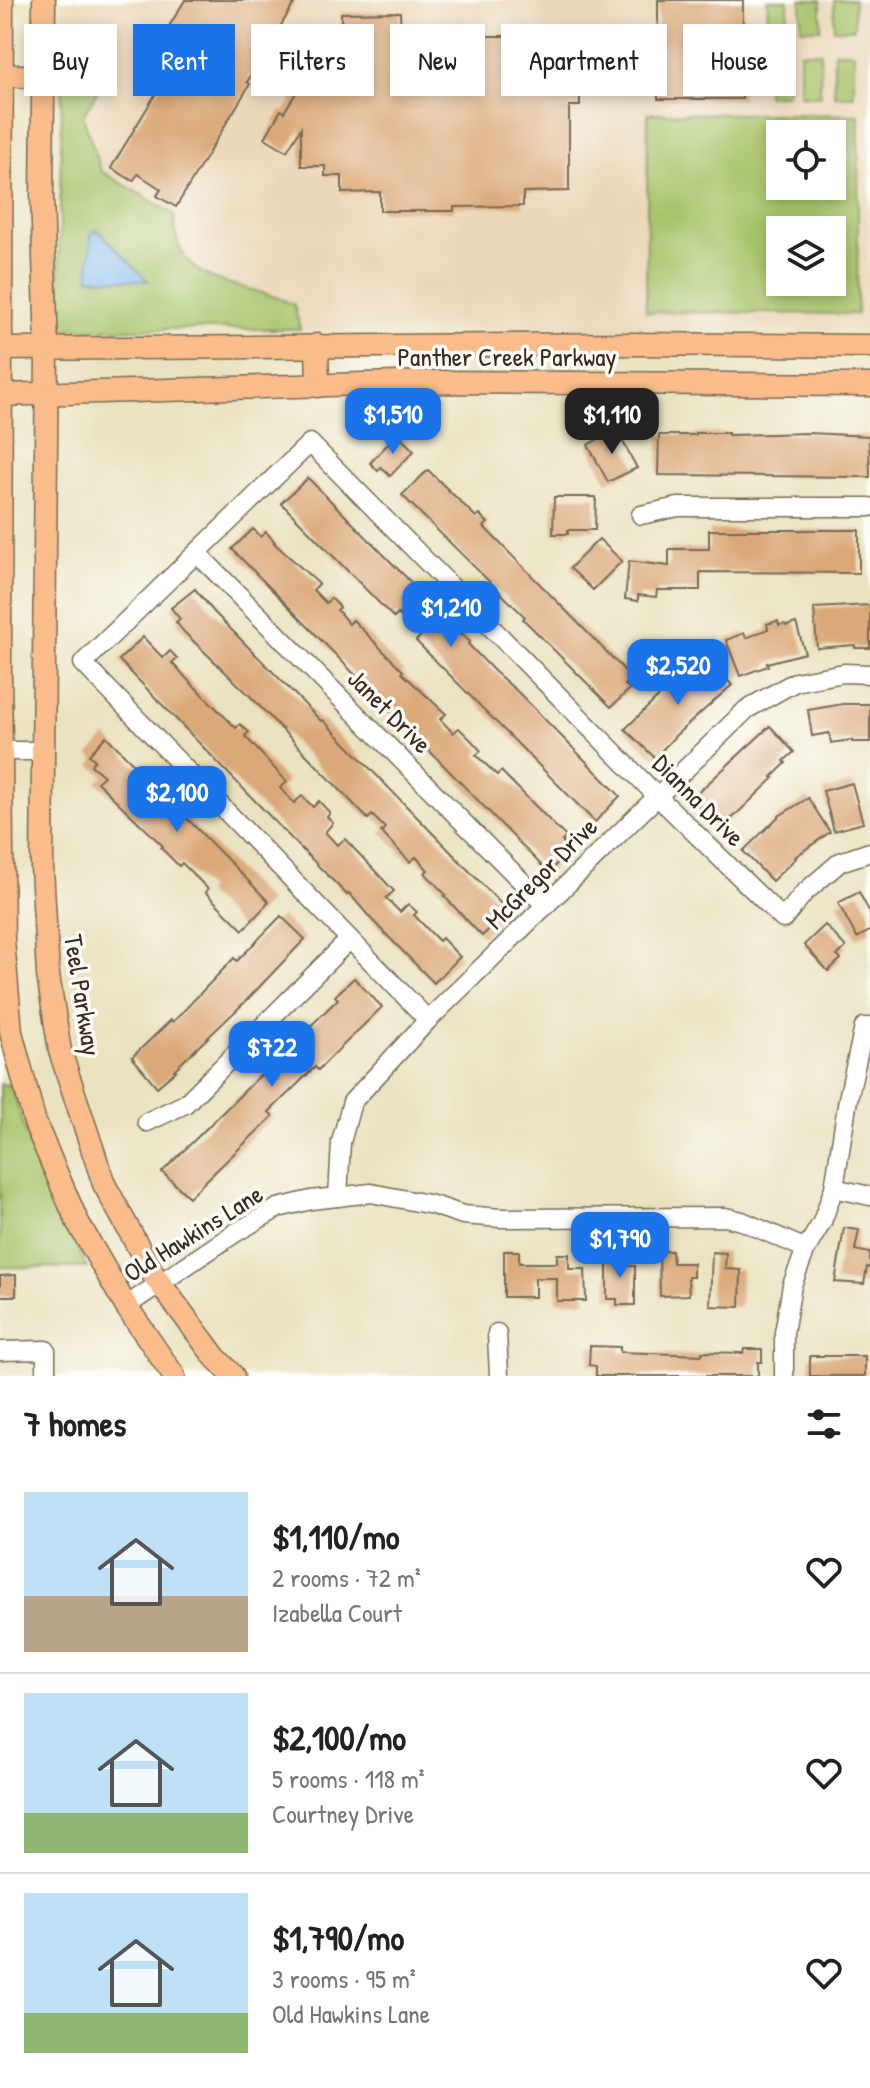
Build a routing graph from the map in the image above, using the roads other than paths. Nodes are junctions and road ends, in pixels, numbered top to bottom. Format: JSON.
{"nodes":[{"id":1,"x":2,"y":0,"type":"edge"},
{"id":2,"x":44,"y":0,"type":"edge"},
{"id":3,"x":44,"y":24,"type":"edge"},
{"id":4,"x":1,"y":75,"type":"edge"},
{"id":5,"x":24,"y":76,"type":"edge"},
{"id":6,"x":44,"y":96,"type":"edge"},
{"id":7,"x":633,"y":344,"type":"junction"},
{"id":8,"x":317,"y":345,"type":"junction"},
{"id":9,"x":870,"y":346,"type":"edge"},
{"id":10,"x":0,"y":349,"type":"edge"},
{"id":11,"x":47,"y":350,"type":"junction"},
{"id":12,"x":633,"y":383,"type":"junction"},
{"id":13,"x":870,"y":385,"type":"edge"},
{"id":14,"x":318,"y":386,"type":"junction"},
{"id":15,"x":0,"y":395,"type":"edge"},
{"id":16,"x":47,"y":395,"type":"junction"},
{"id":17,"x":870,"y":507,"type":"edge"},
{"id":18,"x":641,"y":515,"type":"dead end"},
{"id":19,"x":197,"y":553,"type":"junction"},
{"id":20,"x":870,"y":674,"type":"edge"},
{"id":21,"x":0,"y":751,"type":"edge"},
{"id":22,"x":44,"y":751,"type":"junction"},
{"id":23,"x":657,"y":796,"type":"junction"},
{"id":24,"x":870,"y":852,"type":"edge"},
{"id":25,"x":546,"y":906,"type":"junction"},
{"id":26,"x":350,"y":939,"type":"junction"},
{"id":27,"x":428,"y":1020,"type":"junction"},
{"id":28,"x":867,"y":1027,"type":"edge"},
{"id":29,"x":147,"y":1122,"type":"dead end"},
{"id":30,"x":834,"y":1188,"type":"junction"},
{"id":31,"x":870,"y":1196,"type":"edge"},
{"id":32,"x":338,"y":1197,"type":"junction"},
{"id":33,"x":806,"y":1249,"type":"junction"},
{"id":34,"x":160,"y":1284,"type":"junction"},
{"id":35,"x":126,"y":1306,"type":"junction"},
{"id":36,"x":497,"y":1333,"type":"dead end"},
{"id":37,"x":0,"y":1351,"type":"edge"},
{"id":38,"x":46,"y":1376,"type":"edge"},
{"id":39,"x":174,"y":1376,"type":"edge"},
{"id":40,"x":233,"y":1376,"type":"edge"},
{"id":41,"x":499,"y":1376,"type":"edge"},
{"id":42,"x":784,"y":1376,"type":"edge"}],
"edges":[{"from":1,"to":4,"type":"main road"},
{"from":2,"to":3,"type":"main road","name":"Teel Parkway"},
{"from":4,"to":5,"type":"main road"},
{"from":4,"to":10,"type":"main road"},
{"from":6,"to":11,"type":"main road","name":"Teel Parkway"},
{"from":7,"to":8,"type":"main road","name":"Panther Creek Parkway"},
{"from":7,"to":9,"type":"main road","name":"Panther Creek Parkway"},
{"from":7,"to":12,"type":"main road"},
{"from":8,"to":11,"type":"main road","name":"Panther Creek Parkway"},
{"from":8,"to":14,"type":"main road"},
{"from":10,"to":11,"type":"main road","name":"Panther Creek Parkway"},
{"from":10,"to":15,"type":"main road"},
{"from":11,"to":16,"type":"main road","name":"Teel Parkway"},
{"from":12,"to":13,"type":"main road","name":"Panther Creek Parkway"},
{"from":12,"to":14,"type":"main road","name":"Panther Creek Parkway"},
{"from":14,"to":16,"type":"main road","name":"Panther Creek Parkway"},
{"from":15,"to":16,"type":"main road","name":"Panther Creek Parkway"},
{"from":15,"to":21,"type":"main road"},
{"from":16,"to":22,"type":"main road","name":"Teel Parkway"},
{"from":17,"to":18,"type":"street"},
{"from":19,"to":23,"type":"street","name":"Dianna Drive"},
{"from":19,"to":25,"type":"street","name":"Janet Drive"},
{"from":19,"to":26,"type":"street"},
{"from":20,"to":23,"type":"street","name":"McGregor Drive"},
{"from":21,"to":22,"type":"street"},
{"from":21,"to":35,"type":"main road"},
{"from":22,"to":34,"type":"main road","name":"Teel Parkway"},
{"from":23,"to":24,"type":"street","name":"Dianna Drive"},
{"from":23,"to":25,"type":"street","name":"McGregor Drive"},
{"from":25,"to":27,"type":"street","name":"McGregor Drive"},
{"from":26,"to":27,"type":"street"},
{"from":26,"to":29,"type":"street"},
{"from":27,"to":32,"type":"street","name":"McGregor Drive"},
{"from":28,"to":30,"type":"street"},
{"from":30,"to":31,"type":"street"},
{"from":30,"to":33,"type":"street"},
{"from":32,"to":33,"type":"street","name":"Old Hawkins Lane"},
{"from":32,"to":34,"type":"street","name":"Old Hawkins Lane"},
{"from":33,"to":42,"type":"street"},
{"from":34,"to":35,"type":"street","name":"Old Hawkins Lane"},
{"from":34,"to":40,"type":"main road","name":"Teel Parkway"},
{"from":35,"to":39,"type":"main road"},
{"from":36,"to":41,"type":"street"},
{"from":37,"to":38,"type":"street"}]}
